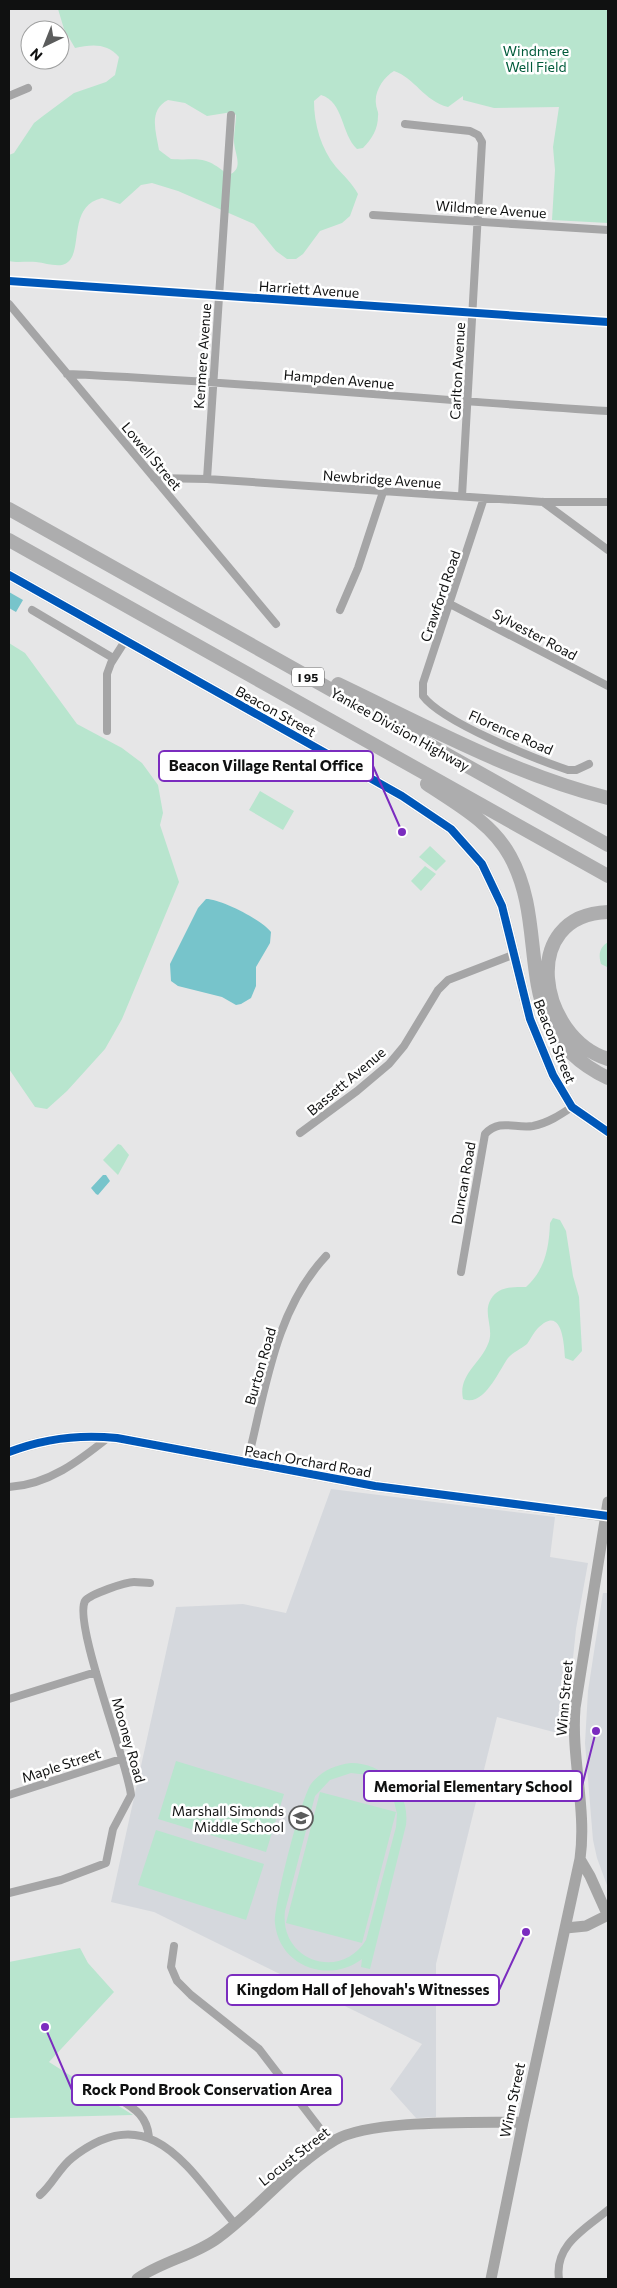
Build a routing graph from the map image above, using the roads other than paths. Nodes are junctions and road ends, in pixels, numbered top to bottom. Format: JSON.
{"nodes":[{"id":1,"x":28,"y":88,"type":"dead end"},
{"id":2,"x":9,"y":96,"type":"edge"},
{"id":3,"x":231,"y":115,"type":"dead end"},
{"id":4,"x":405,"y":124,"type":"dead end"},
{"id":5,"x":373,"y":215,"type":"dead end"},
{"id":6,"x":478,"y":220,"type":"junction"},
{"id":7,"x":608,"y":230,"type":"edge"},
{"id":8,"x":9,"y":282,"type":"edge"},
{"id":9,"x":219,"y":296,"type":"junction"},
{"id":10,"x":9,"y":304,"type":"edge"},
{"id":11,"x":473,"y":312,"type":"junction"},
{"id":12,"x":608,"y":322,"type":"edge"},
{"id":13,"x":67,"y":374,"type":"junction"},
{"id":14,"x":213,"y":382,"type":"junction"},
{"id":15,"x":467,"y":402,"type":"junction"},
{"id":16,"x":608,"y":411,"type":"edge"},
{"id":17,"x":154,"y":478,"type":"junction"},
{"id":18,"x":207,"y":479,"type":"junction"},
{"id":19,"x":384,"y":492,"type":"junction"},
{"id":20,"x":462,"y":496,"type":"junction"},
{"id":21,"x":484,"y":498,"type":"junction"},
{"id":22,"x":543,"y":502,"type":"junction"},
{"id":23,"x":608,"y":502,"type":"edge"},
{"id":24,"x":9,"y":509,"type":"edge"},
{"id":25,"x":9,"y":540,"type":"edge"},
{"id":26,"x":608,"y":550,"type":"edge"},
{"id":27,"x":9,"y":575,"type":"edge"},
{"id":28,"x":450,"y":604,"type":"junction"},
{"id":29,"x":32,"y":610,"type":"dead end"},
{"id":30,"x":340,"y":610,"type":"dead end"},
{"id":31,"x":276,"y":624,"type":"dead end"},
{"id":32,"x":221,"y":628,"type":"junction"},
{"id":33,"x":125,"y":640,"type":"junction"},
{"id":34,"x":113,"y":658,"type":"junction"},
{"id":35,"x":608,"y":686,"type":"edge"},
{"id":36,"x":426,"y":700,"type":"joint"},
{"id":37,"x":107,"y":731,"type":"dead end"},
{"id":38,"x":352,"y":732,"type":"junction"},
{"id":39,"x":589,"y":764,"type":"dead end"},
{"id":40,"x":608,"y":798,"type":"edge"},
{"id":41,"x":605,"y":843,"type":"edge"},
{"id":42,"x":608,"y":876,"type":"edge"},
{"id":43,"x":608,"y":912,"type":"edge"},
{"id":44,"x":515,"y":954,"type":"junction"},
{"id":45,"x":608,"y":1059,"type":"edge"},
{"id":46,"x":584,"y":1064,"type":"junction"},
{"id":47,"x":608,"y":1072,"type":"edge"},
{"id":48,"x":608,"y":1078,"type":"edge"},
{"id":49,"x":572,"y":1107,"type":"junction"},
{"id":50,"x":588,"y":1119,"type":"junction"},
{"id":51,"x":608,"y":1126,"type":"edge"},
{"id":52,"x":608,"y":1132,"type":"edge"},
{"id":53,"x":300,"y":1133,"type":"dead end"},
{"id":54,"x":326,"y":1256,"type":"dead end"},
{"id":55,"x":461,"y":1272,"type":"dead end"},
{"id":56,"x":109,"y":1437,"type":"junction"},
{"id":57,"x":9,"y":1452,"type":"edge"},
{"id":58,"x":247,"y":1463,"type":"junction"},
{"id":59,"x":9,"y":1487,"type":"edge"},
{"id":60,"x":608,"y":1502,"type":"edge"},
{"id":61,"x":607,"y":1516,"type":"edge"},
{"id":62,"x":150,"y":1583,"type":"dead end"},
{"id":63,"x":96,"y":1672,"type":"junction"},
{"id":64,"x":9,"y":1700,"type":"edge"},
{"id":65,"x":122,"y":1758,"type":"junction"},
{"id":66,"x":9,"y":1795,"type":"edge"},
{"id":67,"x":580,"y":1860,"type":"junction"},
{"id":68,"x":9,"y":1892,"type":"edge"},
{"id":69,"x":608,"y":1916,"type":"edge"},
{"id":70,"x":566,"y":1928,"type":"junction"},
{"id":71,"x":174,"y":1946,"type":"dead end"},
{"id":72,"x":119,"y":2098,"type":"dead end"},
{"id":73,"x":523,"y":2122,"type":"junction"},
{"id":74,"x":149,"y":2137,"type":"junction"},
{"id":75,"x":331,"y":2143,"type":"junction"},
{"id":76,"x":40,"y":2195,"type":"dead end"},
{"id":77,"x":608,"y":2210,"type":"edge"},
{"id":78,"x":235,"y":2224,"type":"junction"},
{"id":79,"x":137,"y":2279,"type":"edge"},
{"id":80,"x":491,"y":2279,"type":"edge"},
{"id":81,"x":559,"y":2279,"type":"edge"}],
"edges":[{"from":1,"to":2,"type":"street"},
{"from":3,"to":9,"type":"street","name":"Kenmere Avenue"},
{"from":4,"to":6,"type":"street","name":"Carlton Avenue"},
{"from":5,"to":6,"type":"street","name":"Wildmere Avenue"},
{"from":6,"to":7,"type":"street","name":"Wildmere Avenue"},
{"from":6,"to":11,"type":"street","name":"Carlton Avenue"},
{"from":8,"to":9,"type":"street","name":"Harriett Avenue"},
{"from":9,"to":11,"type":"street","name":"Harriett Avenue"},
{"from":9,"to":14,"type":"street","name":"Kenmere Avenue"},
{"from":10,"to":13,"type":"street","name":"Lowell Street"},
{"from":11,"to":12,"type":"street","name":"Harriett Avenue"},
{"from":11,"to":15,"type":"street","name":"Carlton Avenue"},
{"from":13,"to":14,"type":"street","name":"Hampden Avenue"},
{"from":13,"to":17,"type":"street","name":"Lowell Street"},
{"from":14,"to":15,"type":"street","name":"Hampden Avenue"},
{"from":14,"to":18,"type":"street","name":"Kenmere Avenue"},
{"from":15,"to":16,"type":"street","name":"Hampden Avenue"},
{"from":15,"to":20,"type":"street","name":"Carlton Avenue"},
{"from":17,"to":18,"type":"street","name":"Newbridge Avenue"},
{"from":17,"to":31,"type":"street","name":"Lowell Street"},
{"from":18,"to":19,"type":"street","name":"Newbridge Avenue"},
{"from":19,"to":20,"type":"street","name":"Newbridge Avenue"},
{"from":19,"to":30,"type":"street"},
{"from":20,"to":21,"type":"street","name":"Newbridge Avenue"},
{"from":21,"to":22,"type":"street","name":"Newbridge Avenue"},
{"from":21,"to":28,"type":"street","name":"Crawford Road"},
{"from":22,"to":23,"type":"street","name":"Newbridge Avenue"},
{"from":22,"to":26,"type":"street"},
{"from":24,"to":32,"type":"highway","name":"Yankee Division Highway","number":"I 95"},
{"from":25,"to":38,"type":"highway","name":"Yankee Division Highway","number":"I 95"},
{"from":27,"to":33,"type":"street","name":"Beacon Street"},
{"from":28,"to":35,"type":"street","name":"Sylvester Road"},
{"from":28,"to":36,"type":"street","name":"Crawford Road"},
{"from":29,"to":34,"type":"street"},
{"from":32,"to":40,"type":"highway"},
{"from":32,"to":41,"type":"highway","name":"Yankee Division Highway","number":"I 95"},
{"from":33,"to":34,"type":"street"},
{"from":33,"to":44,"type":"street","name":"Beacon Street"},
{"from":34,"to":37,"type":"street"},
{"from":36,"to":39,"type":"street","name":"Florence Road"},
{"from":38,"to":42,"type":"highway","name":"Yankee Division Highway","number":"I 95"},
{"from":38,"to":46,"type":"highway"},
{"from":43,"to":45,"type":"highway"},
{"from":44,"to":49,"type":"street","name":"Beacon Street"},
{"from":44,"to":53,"type":"street","name":"Bassett Avenue"},
{"from":46,"to":47,"type":"highway"},
{"from":46,"to":48,"type":"highway"},
{"from":49,"to":50,"type":"street","name":"Beacon Street"},
{"from":49,"to":55,"type":"street","name":"Duncan Road"},
{"from":50,"to":51,"type":"street","name":"Beacon Street"},
{"from":50,"to":52,"type":"street","name":"Beacon Street"},
{"from":54,"to":58,"type":"street","name":"Burton Road"},
{"from":56,"to":57,"type":"street","name":"Peach Orchard Road"},
{"from":56,"to":58,"type":"street","name":"Peach Orchard Road"},
{"from":56,"to":59,"type":"street"},
{"from":58,"to":61,"type":"street","name":"Peach Orchard Road"},
{"from":60,"to":61,"type":"street","name":"Winn Street"},
{"from":61,"to":67,"type":"street","name":"Winn Street"},
{"from":62,"to":63,"type":"street","name":"Mooney Road"},
{"from":63,"to":64,"type":"street"},
{"from":63,"to":65,"type":"street","name":"Mooney Road"},
{"from":65,"to":66,"type":"street","name":"Maple Street"},
{"from":65,"to":68,"type":"street","name":"Mooney Road"},
{"from":67,"to":69,"type":"street"},
{"from":67,"to":70,"type":"street","name":"Winn Street"},
{"from":69,"to":70,"type":"street"},
{"from":70,"to":73,"type":"street","name":"Winn Street"},
{"from":71,"to":75,"type":"street"},
{"from":72,"to":74,"type":"street"},
{"from":73,"to":75,"type":"street","name":"Locust Street"},
{"from":73,"to":80,"type":"street","name":"Winn Street"},
{"from":74,"to":76,"type":"street"},
{"from":74,"to":78,"type":"street"},
{"from":75,"to":78,"type":"street","name":"Locust Street"},
{"from":77,"to":81,"type":"street"},
{"from":78,"to":79,"type":"street","name":"Locust Street"}]}
